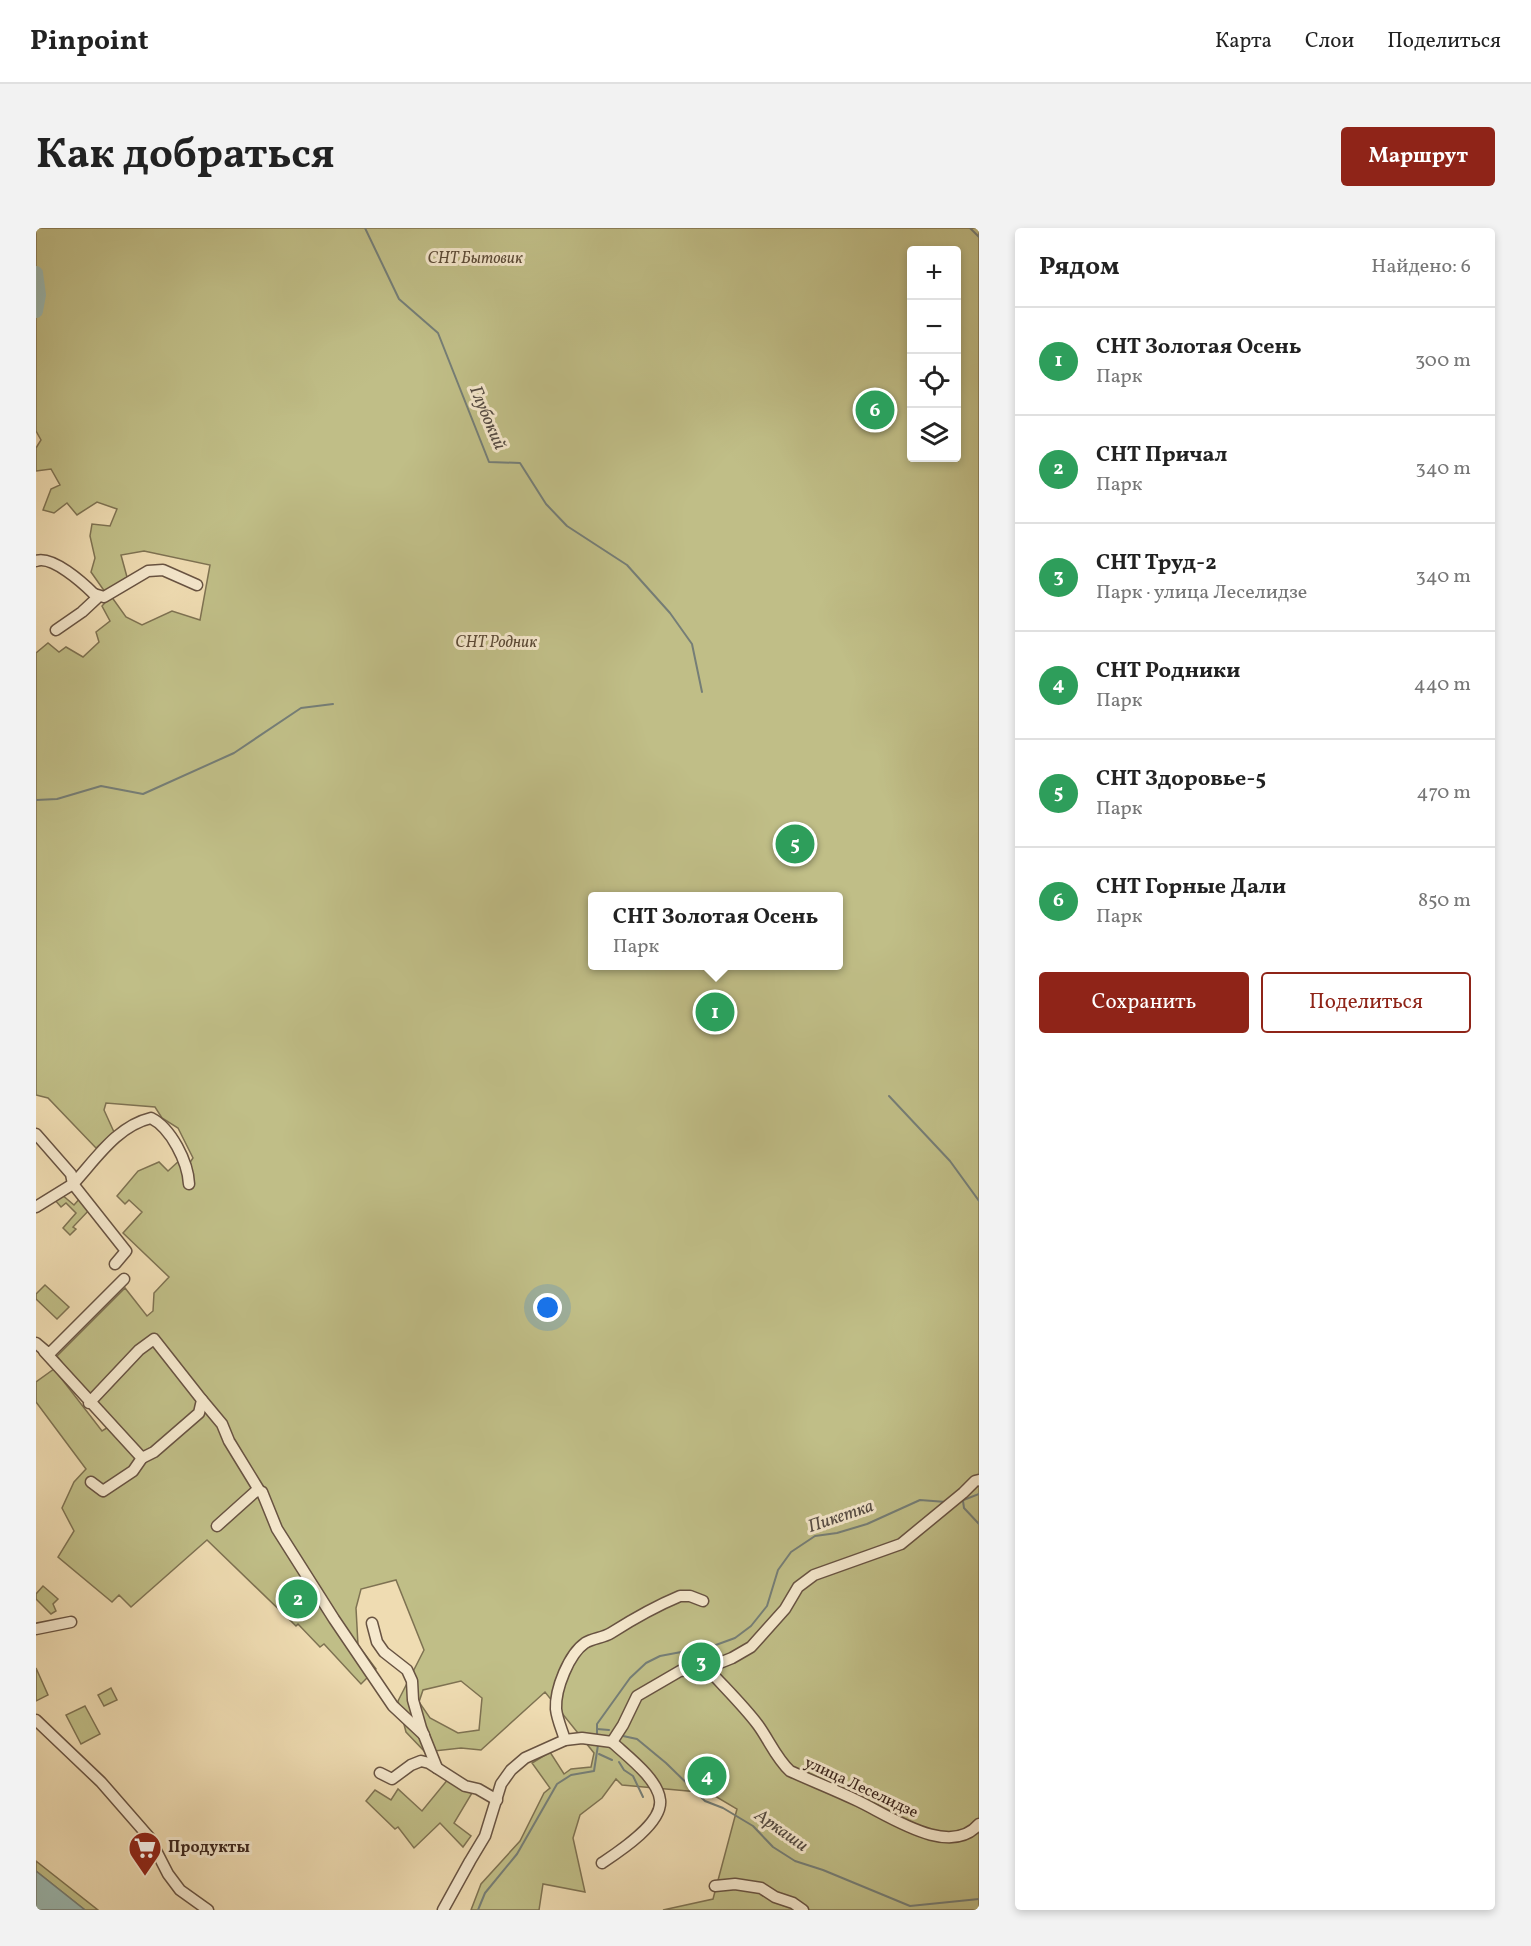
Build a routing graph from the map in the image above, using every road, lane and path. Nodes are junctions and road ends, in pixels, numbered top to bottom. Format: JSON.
{"nodes":[{"id":1,"x":36,"y":561,"type":"edge"},
{"id":2,"x":197,"y":585,"type":"dead end"},
{"id":3,"x":94,"y":594,"type":"junction"},
{"id":4,"x":56,"y":630,"type":"dead end"},
{"id":5,"x":36,"y":1134,"type":"edge"},
{"id":6,"x":73,"y":1184,"type":"junction"},
{"id":7,"x":189,"y":1184,"type":"dead end"},
{"id":8,"x":36,"y":1207,"type":"edge"},
{"id":9,"x":115,"y":1264,"type":"dead end"},
{"id":10,"x":124,"y":1279,"type":"dead end"},
{"id":11,"x":40,"y":1347,"type":"edge"},
{"id":12,"x":202,"y":1400,"type":"junction"},
{"id":13,"x":89,"y":1403,"type":"junction"},
{"id":14,"x":142,"y":1458,"type":"junction"},
{"id":15,"x":979,"y":1480,"type":"edge"},
{"id":16,"x":91,"y":1482,"type":"dead end"},
{"id":17,"x":259,"y":1490,"type":"junction"},
{"id":18,"x":217,"y":1526,"type":"dead end"},
{"id":19,"x":703,"y":1601,"type":"dead end"},
{"id":20,"x":70,"y":1622,"type":"dead end"},
{"id":21,"x":372,"y":1623,"type":"dead end"},
{"id":22,"x":36,"y":1629,"type":"edge"},
{"id":23,"x":707,"y":1668,"type":"junction"},
{"id":24,"x":36,"y":1720,"type":"edge"},
{"id":25,"x":424,"y":1735,"type":"junction"},
{"id":26,"x":565,"y":1740,"type":"junction"},
{"id":27,"x":612,"y":1742,"type":"junction"},
{"id":28,"x":437,"y":1768,"type":"junction"},
{"id":29,"x":380,"y":1773,"type":"dead end"},
{"id":30,"x":496,"y":1800,"type":"junction"},
{"id":31,"x":979,"y":1824,"type":"edge"},
{"id":32,"x":602,"y":1863,"type":"dead end"},
{"id":33,"x":715,"y":1886,"type":"dead end"},
{"id":34,"x":208,"y":1910,"type":"edge"},
{"id":35,"x":443,"y":1910,"type":"edge"},
{"id":36,"x":802,"y":1910,"type":"edge"}],
"edges":[{"from":1,"to":3,"type":"street"},
{"from":2,"to":3,"type":"street"},
{"from":3,"to":4,"type":"street"},
{"from":5,"to":6,"type":"street"},
{"from":6,"to":7,"type":"street"},
{"from":6,"to":8,"type":"street"},
{"from":6,"to":9,"type":"street"},
{"from":10,"to":11,"type":"street"},
{"from":11,"to":13,"type":"street"},
{"from":12,"to":13,"type":"street"},
{"from":12,"to":14,"type":"street"},
{"from":12,"to":17,"type":"street"},
{"from":13,"to":14,"type":"street"},
{"from":14,"to":16,"type":"street"},
{"from":15,"to":23,"type":"street"},
{"from":17,"to":18,"type":"street"},
{"from":17,"to":25,"type":"street"},
{"from":19,"to":26,"type":"street"},
{"from":20,"to":22,"type":"street"},
{"from":21,"to":25,"type":"street"},
{"from":23,"to":27,"type":"street"},
{"from":23,"to":31,"type":"street","name":"улица Леселидзе"},
{"from":24,"to":34,"type":"street"},
{"from":25,"to":28,"type":"street"},
{"from":26,"to":27,"type":"street"},
{"from":26,"to":30,"type":"street"},
{"from":27,"to":32,"type":"street"},
{"from":28,"to":29,"type":"street"},
{"from":28,"to":30,"type":"street"},
{"from":30,"to":35,"type":"street"},
{"from":33,"to":36,"type":"street"}]}
